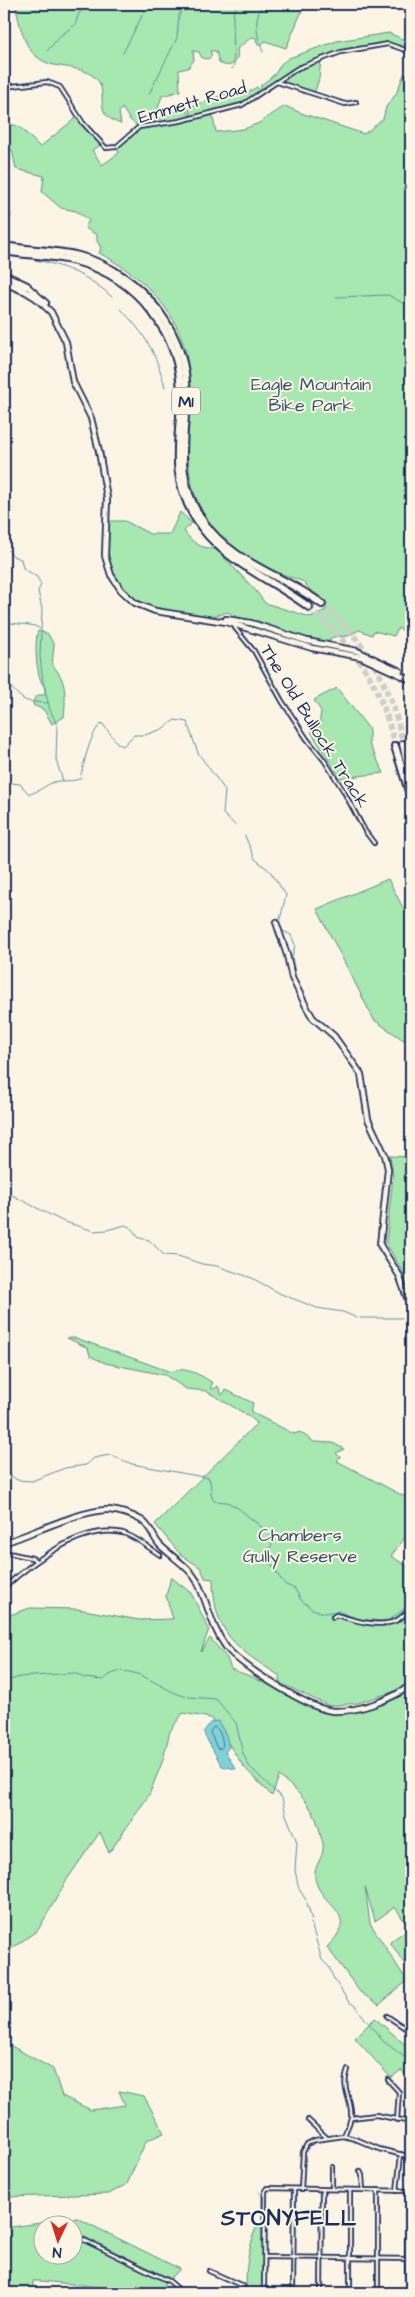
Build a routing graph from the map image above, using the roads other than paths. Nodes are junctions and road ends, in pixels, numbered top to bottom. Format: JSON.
{"nodes":[{"id":1,"x":411,"y":52,"type":"edge"},
{"id":2,"x":277,"y":82,"type":"junction"},
{"id":3,"x":4,"y":87,"type":"edge"},
{"id":4,"x":356,"y":102,"type":"dead end"},
{"id":5,"x":4,"y":212,"type":"edge"},
{"id":6,"x":8,"y":215,"type":"dead end"},
{"id":7,"x":4,"y":246,"type":"edge"},
{"id":8,"x":4,"y":251,"type":"edge"},
{"id":9,"x":4,"y":275,"type":"edge"},
{"id":10,"x":4,"y":282,"type":"edge"},
{"id":11,"x":25,"y":288,"type":"junction"},
{"id":12,"x":322,"y":604,"type":"tunnel mouth"},
{"id":13,"x":309,"y":607,"type":"tunnel mouth"},
{"id":14,"x":235,"y":622,"type":"junction"},
{"id":15,"x":411,"y":678,"type":"edge"},
{"id":16,"x":403,"y":744,"type":"tunnel mouth"},
{"id":17,"x":396,"y":746,"type":"tunnel mouth"},
{"id":18,"x":411,"y":780,"type":"edge"},
{"id":19,"x":411,"y":798,"type":"edge"},
{"id":20,"x":374,"y":843,"type":"dead end"},
{"id":21,"x":276,"y":922,"type":"dead end"},
{"id":22,"x":411,"y":1309,"type":"edge"},
{"id":23,"x":4,"y":1543,"type":"edge"},
{"id":24,"x":4,"y":1552,"type":"edge"},
{"id":25,"x":160,"y":1555,"type":"dead end"},
{"id":26,"x":36,"y":1561,"type":"junction"},
{"id":27,"x":4,"y":1588,"type":"edge"},
{"id":28,"x":411,"y":1609,"type":"edge"},
{"id":29,"x":333,"y":1617,"type":"dead end"},
{"id":30,"x":411,"y":1686,"type":"edge"},
{"id":31,"x":387,"y":2016,"type":"dead end"},
{"id":32,"x":411,"y":2032,"type":"edge"},
{"id":33,"x":348,"y":2070,"type":"dead end"},
{"id":34,"x":388,"y":2080,"type":"dead end"},
{"id":35,"x":351,"y":2118,"type":"junction"},
{"id":36,"x":308,"y":2120,"type":"dead end"},
{"id":37,"x":397,"y":2120,"type":"junction"},
{"id":38,"x":411,"y":2122,"type":"edge"},
{"id":39,"x":344,"y":2136,"type":"junction"},
{"id":40,"x":327,"y":2138,"type":"junction"},
{"id":41,"x":401,"y":2154,"type":"junction"},
{"id":42,"x":411,"y":2156,"type":"edge"},
{"id":43,"x":332,"y":2167,"type":"dead end"},
{"id":44,"x":360,"y":2171,"type":"dead end"},
{"id":45,"x":294,"y":2189,"type":"junction"},
{"id":46,"x":332,"y":2189,"type":"junction"},
{"id":47,"x":301,"y":2190,"type":"junction"},
{"id":48,"x":322,"y":2190,"type":"junction"},
{"id":49,"x":350,"y":2190,"type":"junction"},
{"id":50,"x":363,"y":2190,"type":"junction"},
{"id":51,"x":378,"y":2190,"type":"junction"},
{"id":52,"x":397,"y":2191,"type":"junction"},
{"id":53,"x":410,"y":2191,"type":"edge"},
{"id":54,"x":410,"y":2219,"type":"edge"},
{"id":55,"x":82,"y":2239,"type":"edge"},
{"id":56,"x":265,"y":2257,"type":"junction"},
{"id":57,"x":293,"y":2258,"type":"junction"},
{"id":58,"x":322,"y":2259,"type":"junction"},
{"id":59,"x":350,"y":2259,"type":"junction"},
{"id":60,"x":378,"y":2259,"type":"junction"},
{"id":61,"x":409,"y":2259,"type":"edge"},
{"id":62,"x":209,"y":2271,"type":"dead end"},
{"id":63,"x":183,"y":2293,"type":"edge"},
{"id":64,"x":244,"y":2293,"type":"edge"},
{"id":65,"x":264,"y":2293,"type":"edge"},
{"id":66,"x":293,"y":2293,"type":"edge"},
{"id":67,"x":321,"y":2293,"type":"edge"},
{"id":68,"x":350,"y":2293,"type":"edge"},
{"id":69,"x":378,"y":2293,"type":"edge"},
{"id":70,"x":407,"y":2293,"type":"edge"}],
"edges":[{"from":1,"to":2,"type":"street","name":"Emmett Road"},
{"from":2,"to":3,"type":"street","name":"Emmett Road"},
{"from":2,"to":4,"type":"street"},
{"from":5,"to":6,"type":"street"},
{"from":7,"to":12,"type":"highway","number":"M1"},
{"from":8,"to":13,"type":"highway","number":"M1"},
{"from":9,"to":11,"type":"highway"},
{"from":10,"to":11,"type":"highway"},
{"from":11,"to":14,"type":"main road"},
{"from":14,"to":15,"type":"main road"},
{"from":14,"to":20,"type":"street","name":"The Old Bullock Track"},
{"from":16,"to":18,"type":"highway"},
{"from":17,"to":19,"type":"highway"},
{"from":21,"to":22,"type":"main road"},
{"from":23,"to":30,"type":"main road"},
{"from":24,"to":26,"type":"street"},
{"from":25,"to":26,"type":"street"},
{"from":26,"to":27,"type":"street"},
{"from":28,"to":29,"type":"street"},
{"from":31,"to":32,"type":"street"},
{"from":33,"to":35,"type":"street"},
{"from":34,"to":37,"type":"street"},
{"from":35,"to":37,"type":"street"},
{"from":35,"to":39,"type":"street"},
{"from":36,"to":40,"type":"street"},
{"from":37,"to":38,"type":"street"},
{"from":39,"to":40,"type":"street"},
{"from":39,"to":41,"type":"street"},
{"from":40,"to":47,"type":"street"},
{"from":41,"to":42,"type":"street"},
{"from":41,"to":52,"type":"street"},
{"from":43,"to":46,"type":"street"},
{"from":44,"to":50,"type":"street"},
{"from":45,"to":47,"type":"street"},
{"from":45,"to":56,"type":"street"},
{"from":45,"to":57,"type":"street"},
{"from":46,"to":48,"type":"street"},
{"from":46,"to":49,"type":"street"},
{"from":47,"to":48,"type":"street"},
{"from":48,"to":58,"type":"street"},
{"from":49,"to":50,"type":"street"},
{"from":49,"to":59,"type":"street"},
{"from":50,"to":51,"type":"street"},
{"from":51,"to":52,"type":"street"},
{"from":51,"to":60,"type":"street"},
{"from":52,"to":53,"type":"street"},
{"from":53,"to":54,"type":"street"},
{"from":54,"to":61,"type":"street"},
{"from":55,"to":63,"type":"street"},
{"from":56,"to":57,"type":"street"},
{"from":56,"to":65,"type":"street"},
{"from":57,"to":58,"type":"street"},
{"from":57,"to":66,"type":"street"},
{"from":58,"to":59,"type":"street"},
{"from":58,"to":67,"type":"street"},
{"from":59,"to":60,"type":"street"},
{"from":59,"to":68,"type":"street"},
{"from":60,"to":61,"type":"street"},
{"from":60,"to":69,"type":"street"},
{"from":61,"to":70,"type":"street"},
{"from":62,"to":64,"type":"street"}]}
